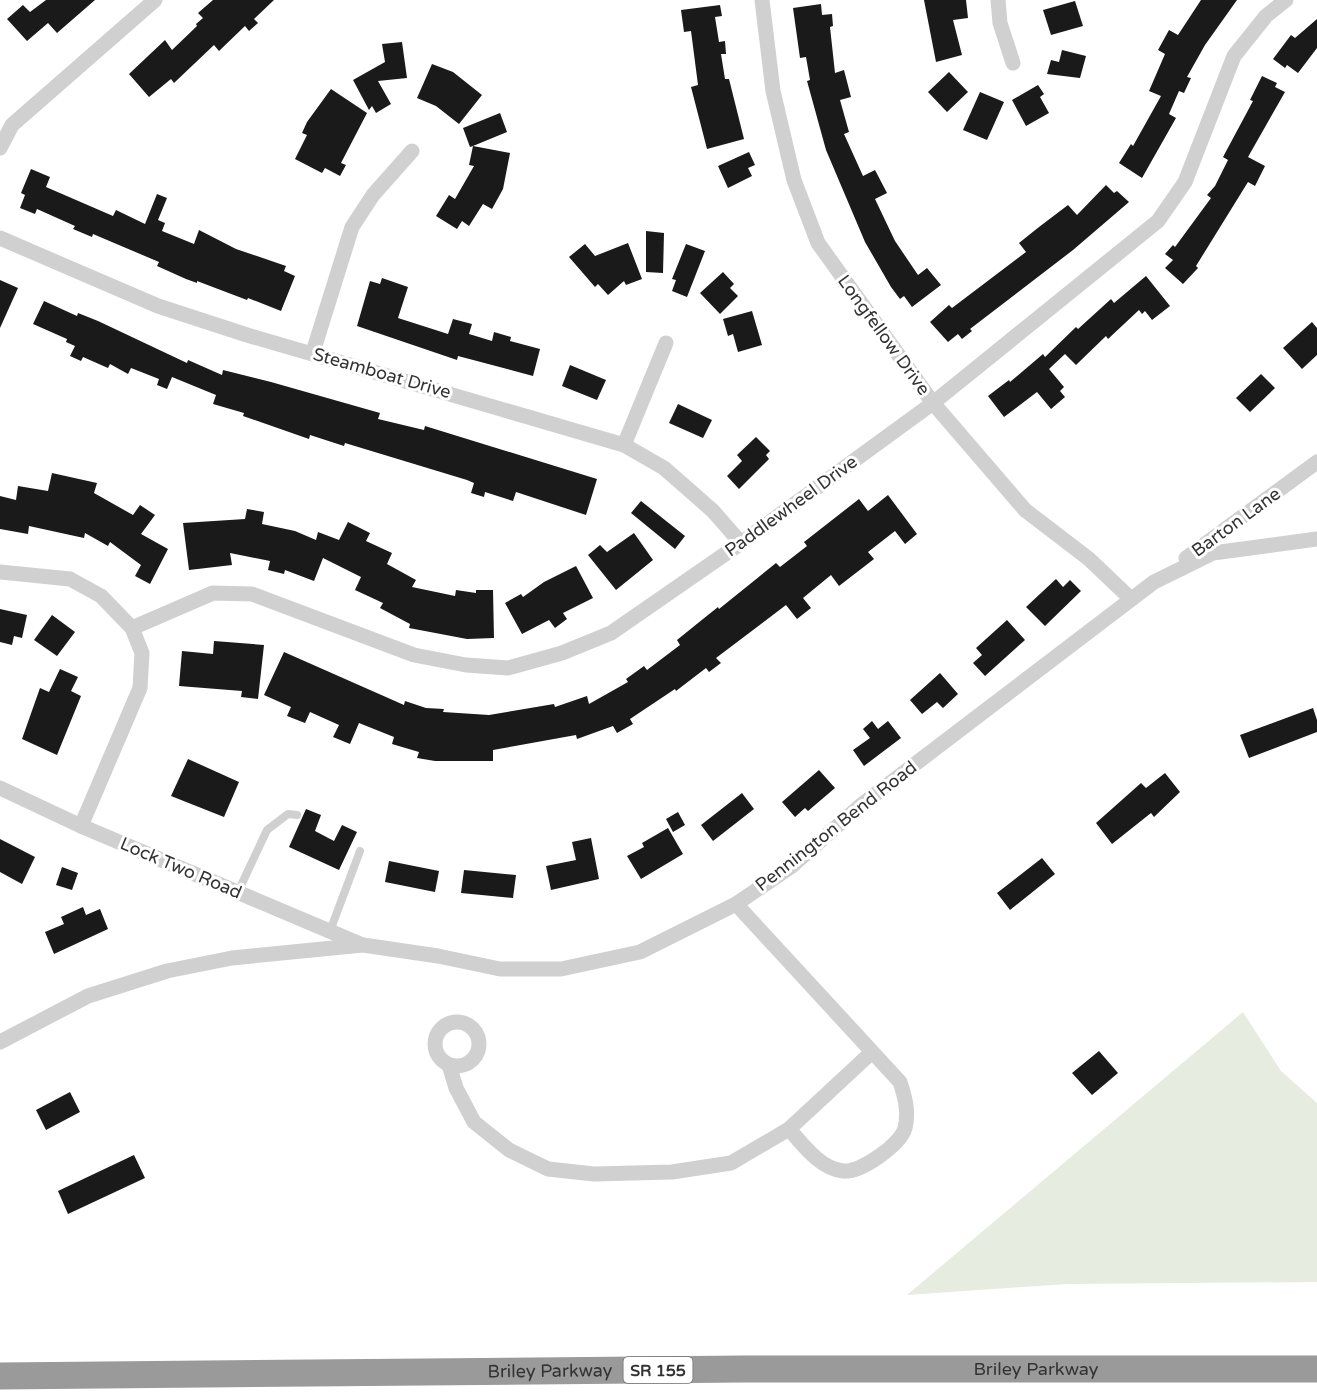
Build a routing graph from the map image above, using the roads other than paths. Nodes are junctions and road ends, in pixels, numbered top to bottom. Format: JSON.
{"nodes":[{"id":1,"x":155,"y":0,"type":"edge"},
{"id":2,"x":762,"y":0,"type":"edge"},
{"id":3,"x":998,"y":0,"type":"edge"},
{"id":4,"x":1286,"y":0,"type":"edge"},
{"id":5,"x":1013,"y":63,"type":"dead end"},
{"id":6,"x":0,"y":148,"type":"edge"},
{"id":7,"x":412,"y":151,"type":"dead end"},
{"id":8,"x":0,"y":238,"type":"edge"},
{"id":9,"x":666,"y":342,"type":"dead end"},
{"id":10,"x":313,"y":352,"type":"junction"},
{"id":11,"x":933,"y":403,"type":"junction"},
{"id":12,"x":624,"y":445,"type":"junction"},
{"id":13,"x":1317,"y":462,"type":"edge"},
{"id":14,"x":1317,"y":539,"type":"edge"},
{"id":15,"x":741,"y":543,"type":"junction"},
{"id":16,"x":0,"y":572,"type":"edge"},
{"id":17,"x":1154,"y":582,"type":"junction"},
{"id":18,"x":1131,"y":599,"type":"junction"},
{"id":19,"x":132,"y":628,"type":"junction"},
{"id":20,"x":0,"y":788,"type":"edge"},
{"id":21,"x":297,"y":815,"type":"dead end"},
{"id":22,"x":81,"y":826,"type":"junction"},
{"id":23,"x":360,"y":851,"type":"dead end"},
{"id":24,"x":238,"y":892,"type":"junction"},
{"id":25,"x":736,"y":904,"type":"junction"},
{"id":26,"x":330,"y":932,"type":"junction"},
{"id":27,"x":363,"y":945,"type":"junction"},
{"id":28,"x":0,"y":1042,"type":"edge"},
{"id":29,"x":872,"y":1052,"type":"junction"},
{"id":30,"x":449,"y":1065,"type":"dead end"},
{"id":31,"x":789,"y":1129,"type":"junction"},
{"id":32,"x":1317,"y":1369,"type":"edge"},
{"id":33,"x":0,"y":1376,"type":"edge"}],
"edges":[{"from":1,"to":6,"type":"street"},
{"from":2,"to":11,"type":"street","name":"Longfellow Drive"},
{"from":3,"to":5,"type":"street"},
{"from":4,"to":11,"type":"street","name":"Paddlewheel Drive"},
{"from":7,"to":10,"type":"street"},
{"from":8,"to":10,"type":"street","name":"Steamboat Drive"},
{"from":9,"to":12,"type":"street"},
{"from":10,"to":12,"type":"street","name":"Steamboat Drive"},
{"from":11,"to":15,"type":"street","name":"Paddlewheel Drive"},
{"from":11,"to":18,"type":"street","name":"Longfellow Drive"},
{"from":12,"to":15,"type":"street","name":"Steamboat Drive"},
{"from":13,"to":17,"type":"street","name":"Barton Lane"},
{"from":14,"to":17,"type":"street","name":"Pennington Bend Road"},
{"from":15,"to":19,"type":"street","name":"Paddlewheel Drive"},
{"from":16,"to":19,"type":"street"},
{"from":17,"to":18,"type":"street","name":"Pennington Bend Road"},
{"from":18,"to":25,"type":"street","name":"Pennington Bend Road"},
{"from":19,"to":22,"type":"street"},
{"from":20,"to":22,"type":"street","name":"Lock Two Road"},
{"from":21,"to":24,"type":"lane"},
{"from":22,"to":24,"type":"street","name":"Lock Two Road"},
{"from":23,"to":26,"type":"lane"},
{"from":24,"to":26,"type":"street","name":"Lock Two Road"},
{"from":25,"to":27,"type":"street","name":"Pennington Bend Road"},
{"from":25,"to":29,"type":"street"},
{"from":26,"to":27,"type":"street","name":"Lock Two Road"},
{"from":27,"to":28,"type":"street","name":"Pennington Bend Road"},
{"from":29,"to":31,"type":"street"},
{"from":29,"to":31,"type":"street"},
{"from":30,"to":31,"type":"street"},
{"from":32,"to":33,"type":"highway","name":"Briley Parkway","number":"SR 155"}]}
